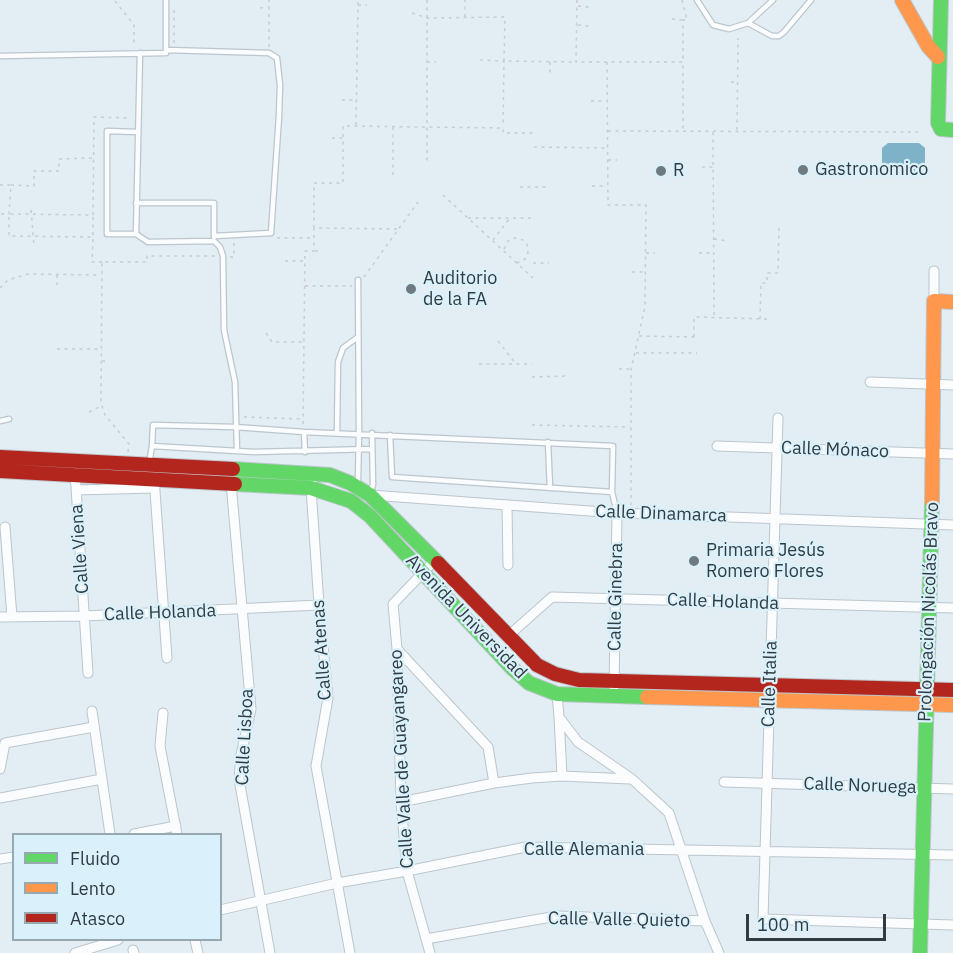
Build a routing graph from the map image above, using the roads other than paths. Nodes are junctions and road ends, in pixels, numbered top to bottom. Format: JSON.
{"nodes":[{"id":1,"x":166,"y":0,"type":"edge"},
{"id":2,"x":697,"y":0,"type":"edge"},
{"id":3,"x":773,"y":0,"type":"edge"},
{"id":4,"x":811,"y":0,"type":"edge"},
{"id":5,"x":902,"y":0,"type":"edge"},
{"id":6,"x":941,"y":0,"type":"edge"},
{"id":7,"x":748,"y":23,"type":"junction"},
{"id":8,"x":166,"y":50,"type":"junction"},
{"id":9,"x":140,"y":53,"type":"junction"},
{"id":10,"x":0,"y":56,"type":"edge"},
{"id":11,"x":938,"y":57,"type":"junction"},
{"id":12,"x":947,"y":130,"type":"edge"},
{"id":13,"x":138,"y":132,"type":"junction"},
{"id":14,"x":136,"y":203,"type":"junction"},
{"id":15,"x":136,"y":234,"type":"junction"},
{"id":16,"x":214,"y":238,"type":"junction"},
{"id":17,"x":934,"y":271,"type":"dead end"},
{"id":18,"x":358,"y":283,"type":"road end"},
{"id":19,"x":934,"y":301,"type":"junction"},
{"id":20,"x":953,"y":302,"type":"edge"},
{"id":21,"x":358,"y":338,"type":"junction"},
{"id":22,"x":870,"y":382,"type":"dead end"},
{"id":23,"x":934,"y":384,"type":"junction"},
{"id":24,"x":953,"y":385,"type":"edge"},
{"id":25,"x":9,"y":418,"type":"dead end"},
{"id":26,"x":777,"y":418,"type":"dead end"},
{"id":27,"x":0,"y":421,"type":"edge"},
{"id":28,"x":235,"y":427,"type":"junction"},
{"id":29,"x":304,"y":432,"type":"junction"},
{"id":30,"x":337,"y":432,"type":"junction"},
{"id":31,"x":359,"y":433,"type":"junction"},
{"id":32,"x":372,"y":433,"type":"junction"},
{"id":33,"x":390,"y":435,"type":"junction"},
{"id":34,"x":548,"y":442,"type":"junction"},
{"id":35,"x":152,"y":446,"type":"junction"},
{"id":36,"x":717,"y":446,"type":"dead end"},
{"id":37,"x":777,"y":448,"type":"junction"},
{"id":38,"x":372,"y":449,"type":"junction"},
{"id":39,"x":358,"y":450,"type":"junction"},
{"id":40,"x":237,"y":451,"type":"junction"},
{"id":41,"x":305,"y":452,"type":"junction"},
{"id":42,"x":932,"y":453,"type":"junction"},
{"id":43,"x":953,"y":454,"type":"edge"},
{"id":44,"x":0,"y":457,"type":"edge"},
{"id":45,"x":74,"y":460,"type":"junction"},
{"id":46,"x":149,"y":464,"type":"junction"},
{"id":47,"x":0,"y":471,"type":"edge"},
{"id":48,"x":312,"y":473,"type":"junction"},
{"id":49,"x":75,"y":475,"type":"junction"},
{"id":50,"x":154,"y":483,"type":"junction"},
{"id":51,"x":231,"y":483,"type":"junction"},
{"id":52,"x":355,"y":486,"type":"junction"},
{"id":53,"x":311,"y":488,"type":"junction"},
{"id":54,"x":549,"y":488,"type":"junction"},
{"id":55,"x":76,"y":490,"type":"junction"},
{"id":56,"x":612,"y":492,"type":"junction"},
{"id":57,"x":370,"y":495,"type":"junction"},
{"id":58,"x":507,"y":506,"type":"junction"},
{"id":59,"x":616,"y":510,"type":"junction"},
{"id":60,"x":775,"y":518,"type":"junction"},
{"id":61,"x":932,"y":525,"type":"junction"},
{"id":62,"x":953,"y":525,"type":"edge"},
{"id":63,"x":5,"y":527,"type":"dead end"},
{"id":64,"x":435,"y":560,"type":"junction"},
{"id":65,"x":508,"y":565,"type":"dead end"},
{"id":66,"x":422,"y":573,"type":"junction"},
{"id":67,"x":616,"y":598,"type":"junction"},
{"id":68,"x":772,"y":604,"type":"junction"},
{"id":69,"x":319,"y":605,"type":"junction"},
{"id":70,"x":929,"y":607,"type":"junction"},
{"id":71,"x":953,"y":608,"type":"edge"},
{"id":72,"x":243,"y":609,"type":"junction"},
{"id":73,"x":164,"y":613,"type":"junction"},
{"id":74,"x":84,"y":616,"type":"junction"},
{"id":75,"x":0,"y":617,"type":"edge"},
{"id":76,"x":12,"y":617,"type":"junction"},
{"id":77,"x":507,"y":637,"type":"junction"},
{"id":78,"x":397,"y":649,"type":"junction"},
{"id":79,"x":167,"y":658,"type":"dead end"},
{"id":80,"x":88,"y":673,"type":"dead end"},
{"id":81,"x":770,"y":685,"type":"junction"},
{"id":82,"x":614,"y":688,"type":"junction"},
{"id":83,"x":927,"y":689,"type":"junction"},
{"id":84,"x":953,"y":690,"type":"edge"},
{"id":85,"x":557,"y":693,"type":"junction"},
{"id":86,"x":770,"y":700,"type":"junction"},
{"id":87,"x":926,"y":704,"type":"junction"},
{"id":88,"x":953,"y":705,"type":"edge"},
{"id":89,"x":92,"y":711,"type":"dead end"},
{"id":90,"x":163,"y":713,"type":"dead end"},
{"id":91,"x":559,"y":717,"type":"junction"},
{"id":92,"x":94,"y":727,"type":"junction"},
{"id":93,"x":0,"y":769,"type":"edge"},
{"id":94,"x":562,"y":776,"type":"junction"},
{"id":95,"x":102,"y":779,"type":"junction"},
{"id":96,"x":632,"y":779,"type":"junction"},
{"id":97,"x":724,"y":782,"type":"dead end"},
{"id":98,"x":767,"y":782,"type":"junction"},
{"id":99,"x":494,"y":783,"type":"junction"},
{"id":100,"x":924,"y":788,"type":"junction"},
{"id":101,"x":953,"y":789,"type":"edge"},
{"id":102,"x":0,"y":798,"type":"edge"},
{"id":103,"x":401,"y":802,"type":"junction"},
{"id":104,"x":176,"y":830,"type":"edge"},
{"id":105,"x":110,"y":833,"type":"edge"},
{"id":106,"x":144,"y":833,"type":"edge"},
{"id":107,"x":682,"y":850,"type":"junction"},
{"id":108,"x":765,"y":853,"type":"junction"},
{"id":109,"x":923,"y":854,"type":"junction"},
{"id":110,"x":953,"y":855,"type":"edge"},
{"id":111,"x":407,"y":871,"type":"junction"},
{"id":112,"x":337,"y":883,"type":"junction"},
{"id":113,"x":261,"y":901,"type":"junction"},
{"id":114,"x":222,"y":910,"type":"edge"},
{"id":115,"x":705,"y":921,"type":"junction"},
{"id":116,"x":921,"y":924,"type":"junction"},
{"id":117,"x":953,"y":925,"type":"edge"},
{"id":118,"x":426,"y":939,"type":"junction"},
{"id":119,"x":111,"y":941,"type":"edge"},
{"id":120,"x":75,"y":953,"type":"edge"},
{"id":121,"x":270,"y":953,"type":"edge"},
{"id":122,"x":350,"y":953,"type":"edge"},
{"id":123,"x":430,"y":953,"type":"edge"},
{"id":124,"x":719,"y":953,"type":"edge"},
{"id":125,"x":920,"y":953,"type":"edge"}],
"edges":[{"from":1,"to":8,"type":"lane"},
{"from":2,"to":7,"type":"lane"},
{"from":3,"to":7,"type":"lane"},
{"from":4,"to":7,"type":"lane"},
{"from":5,"to":11,"type":"street"},
{"from":6,"to":11,"type":"street"},
{"from":8,"to":9,"type":"lane"},
{"from":8,"to":16,"type":"lane"},
{"from":9,"to":10,"type":"lane"},
{"from":9,"to":13,"type":"lane"},
{"from":11,"to":12,"type":"street"},
{"from":13,"to":14,"type":"lane"},
{"from":13,"to":15,"type":"lane"},
{"from":14,"to":15,"type":"lane"},
{"from":14,"to":16,"type":"lane"},
{"from":15,"to":16,"type":"lane"},
{"from":16,"to":28,"type":"lane"},
{"from":17,"to":19,"type":"street","name":"Prolongación Nicolás Bravo"},
{"from":18,"to":21,"type":"lane"},
{"from":19,"to":20,"type":"street"},
{"from":19,"to":23,"type":"street","name":"Prolongación Nicolás Bravo"},
{"from":21,"to":30,"type":"lane"},
{"from":21,"to":31,"type":"lane"},
{"from":22,"to":23,"type":"street"},
{"from":23,"to":24,"type":"street"},
{"from":23,"to":42,"type":"street","name":"Prolongación Nicolás Bravo"},
{"from":25,"to":27,"type":"lane"},
{"from":26,"to":37,"type":"street","name":"Calle Italia"},
{"from":28,"to":29,"type":"lane"},
{"from":28,"to":35,"type":"lane"},
{"from":28,"to":40,"type":"lane"},
{"from":29,"to":30,"type":"lane"},
{"from":29,"to":41,"type":"lane"},
{"from":30,"to":31,"type":"lane"},
{"from":31,"to":32,"type":"lane"},
{"from":31,"to":39,"type":"lane"},
{"from":32,"to":33,"type":"lane"},
{"from":32,"to":38,"type":"lane"},
{"from":33,"to":34,"type":"lane"},
{"from":33,"to":54,"type":"lane"},
{"from":34,"to":54,"type":"lane"},
{"from":34,"to":56,"type":"lane"},
{"from":35,"to":40,"type":"lane"},
{"from":35,"to":46,"type":"lane"},
{"from":36,"to":37,"type":"street","name":"Calle Mónaco"},
{"from":37,"to":42,"type":"street","name":"Calle Mónaco"},
{"from":37,"to":60,"type":"street","name":"Calle Italia"},
{"from":38,"to":39,"type":"lane"},
{"from":38,"to":57,"type":"lane"},
{"from":39,"to":41,"type":"lane"},
{"from":39,"to":52,"type":"lane"},
{"from":40,"to":41,"type":"lane"},
{"from":42,"to":43,"type":"street","name":"Calle Mónaco"},
{"from":42,"to":61,"type":"street","name":"Prolongación Nicolás Bravo"},
{"from":44,"to":45,"type":"street","name":"Avenida Universidad"},
{"from":45,"to":46,"type":"street","name":"Avenida Universidad"},
{"from":45,"to":49,"type":"street","name":"Calle Viena"},
{"from":46,"to":48,"type":"street","name":"Avenida Universidad"},
{"from":47,"to":49,"type":"street","name":"Avenida Universidad"},
{"from":48,"to":52,"type":"street","name":"Avenida Universidad"},
{"from":48,"to":53,"type":"street","name":"Calle Atenas"},
{"from":49,"to":50,"type":"street","name":"Avenida Universidad"},
{"from":49,"to":55,"type":"street","name":"Calle Viena"},
{"from":50,"to":51,"type":"street","name":"Avenida Universidad"},
{"from":50,"to":55,"type":"street","name":"Avenida Universidad"},
{"from":50,"to":73,"type":"street"},
{"from":51,"to":53,"type":"street","name":"Avenida Universidad"},
{"from":51,"to":72,"type":"street","name":"Calle Lisboa"},
{"from":52,"to":57,"type":"street","name":"Avenida Universidad"},
{"from":53,"to":66,"type":"street","name":"Avenida Universidad"},
{"from":53,"to":69,"type":"street","name":"Calle Atenas"},
{"from":54,"to":56,"type":"lane"},
{"from":55,"to":74,"type":"street","name":"Calle Viena"},
{"from":56,"to":59,"type":"lane"},
{"from":57,"to":58,"type":"street","name":"Calle Dinamarca"},
{"from":57,"to":64,"type":"street","name":"Avenida Universidad"},
{"from":58,"to":59,"type":"street","name":"Calle Dinamarca"},
{"from":58,"to":65,"type":"street"},
{"from":59,"to":60,"type":"street","name":"Calle Dinamarca"},
{"from":59,"to":67,"type":"street","name":"Calle Ginebra"},
{"from":60,"to":61,"type":"street","name":"Calle Dinamarca"},
{"from":60,"to":68,"type":"street","name":"Calle Italia"},
{"from":61,"to":62,"type":"street","name":"Calle Dinamarca"},
{"from":61,"to":70,"type":"street","name":"Prolongación Nicolás Bravo"},
{"from":63,"to":76,"type":"street"},
{"from":64,"to":66,"type":"street","name":"Calle Valle de Guayangareo"},
{"from":64,"to":77,"type":"street","name":"Avenida Universidad"},
{"from":66,"to":78,"type":"street","name":"Calle Valle de Guayangareo"},
{"from":66,"to":85,"type":"street","name":"Avenida Universidad"},
{"from":67,"to":68,"type":"street","name":"Calle Holanda"},
{"from":67,"to":77,"type":"street","name":"Calle Holanda"},
{"from":67,"to":82,"type":"street","name":"Calle Ginebra"},
{"from":68,"to":70,"type":"street","name":"Calle Holanda"},
{"from":68,"to":81,"type":"street","name":"Calle Italia"},
{"from":69,"to":72,"type":"street","name":"Calle Holanda"},
{"from":69,"to":112,"type":"street","name":"Calle Atenas"},
{"from":70,"to":71,"type":"street","name":"Calle Holanda"},
{"from":70,"to":83,"type":"street","name":"Prolongación Nicolás Bravo"},
{"from":72,"to":73,"type":"street","name":"Calle Holanda"},
{"from":72,"to":113,"type":"street","name":"Calle Lisboa"},
{"from":73,"to":74,"type":"street","name":"Calle Holanda"},
{"from":73,"to":79,"type":"street"},
{"from":74,"to":76,"type":"street","name":"Calle Holanda"},
{"from":74,"to":80,"type":"street","name":"Calle Viena"},
{"from":75,"to":76,"type":"street","name":"Calle Holanda"},
{"from":77,"to":82,"type":"street","name":"Avenida Universidad"},
{"from":78,"to":99,"type":"street"},
{"from":78,"to":103,"type":"street","name":"Calle Valle de Guayangareo"},
{"from":81,"to":82,"type":"street","name":"Avenida Universidad"},
{"from":81,"to":83,"type":"street","name":"Avenida Universidad"},
{"from":81,"to":86,"type":"street","name":"Calle Italia"},
{"from":82,"to":85,"type":"street","name":"Avenida Universidad"},
{"from":82,"to":86,"type":"street","name":"Avenida Universidad"},
{"from":83,"to":84,"type":"street","name":"Avenida Universidad"},
{"from":83,"to":87,"type":"street","name":"Prolongación Nicolás Bravo"},
{"from":85,"to":91,"type":"street"},
{"from":86,"to":87,"type":"street","name":"Avenida Universidad"},
{"from":86,"to":98,"type":"street","name":"Calle Italia"},
{"from":87,"to":88,"type":"street","name":"Avenida Universidad"},
{"from":87,"to":100,"type":"street","name":"Prolongación Nicolás Bravo"},
{"from":89,"to":92,"type":"street"},
{"from":90,"to":104,"type":"street"},
{"from":91,"to":94,"type":"street"},
{"from":91,"to":96,"type":"street"},
{"from":92,"to":93,"type":"street"},
{"from":92,"to":95,"type":"street"},
{"from":94,"to":96,"type":"street"},
{"from":94,"to":99,"type":"street"},
{"from":95,"to":102,"type":"street"},
{"from":95,"to":105,"type":"street"},
{"from":96,"to":107,"type":"street"},
{"from":97,"to":98,"type":"street","name":"Calle Noruega"},
{"from":98,"to":100,"type":"street","name":"Calle Noruega"},
{"from":98,"to":108,"type":"street","name":"Calle Italia"},
{"from":99,"to":103,"type":"street"},
{"from":100,"to":101,"type":"street","name":"Calle Noruega"},
{"from":100,"to":109,"type":"street","name":"Prolongación Nicolás Bravo"},
{"from":103,"to":111,"type":"street","name":"Calle Valle de Guayangareo"},
{"from":104,"to":106,"type":"street"},
{"from":107,"to":108,"type":"street","name":"Calle Alemania"},
{"from":107,"to":111,"type":"street","name":"Calle Alemania"},
{"from":107,"to":115,"type":"street"},
{"from":108,"to":109,"type":"street","name":"Calle Alemania"},
{"from":108,"to":116,"type":"street","name":"Calle Italia"},
{"from":109,"to":110,"type":"street","name":"Calle Alemania"},
{"from":109,"to":116,"type":"street","name":"Prolongación Nicolás Bravo"},
{"from":111,"to":112,"type":"street","name":"Calle Alemania"},
{"from":111,"to":118,"type":"street","name":"Calle Valle de Guayangareo"},
{"from":112,"to":113,"type":"street","name":"Calle Alemania"},
{"from":112,"to":122,"type":"street","name":"Calle Atenas"},
{"from":113,"to":114,"type":"street","name":"Calle Alemania"},
{"from":113,"to":121,"type":"street","name":"Calle Lisboa"},
{"from":115,"to":118,"type":"street","name":"Calle Valle Quieto"},
{"from":115,"to":124,"type":"street"},
{"from":116,"to":117,"type":"street"},
{"from":116,"to":125,"type":"street","name":"Prolongación Nicolás Bravo"},
{"from":118,"to":123,"type":"street","name":"Calle Valle de Guayangareo"},
{"from":119,"to":120,"type":"street"}]}
